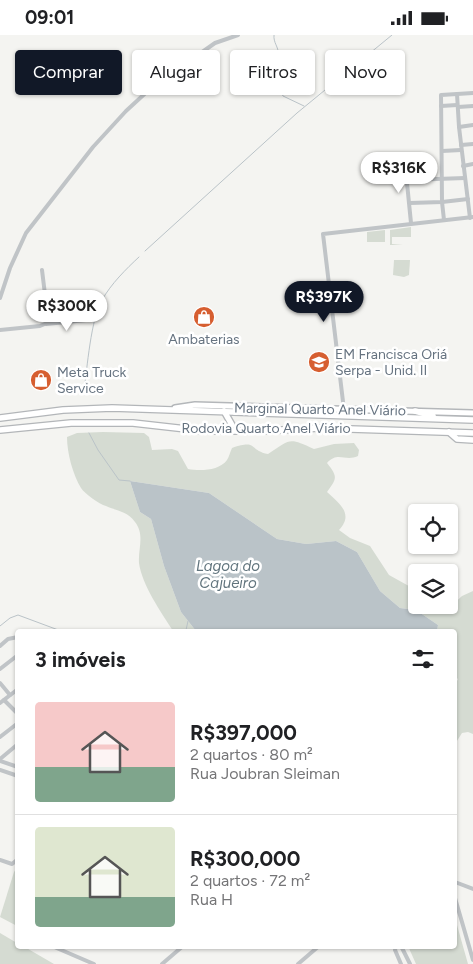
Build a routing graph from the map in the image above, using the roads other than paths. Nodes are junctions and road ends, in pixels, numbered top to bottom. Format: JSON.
{"nodes":[{"id":1,"x":238,"y":35,"type":"edge"},
{"id":2,"x":473,"y":93,"type":"edge"},
{"id":3,"x":457,"y":94,"type":"junction"},
{"id":4,"x":441,"y":106,"type":"junction"},
{"id":5,"x":458,"y":106,"type":"junction"},
{"id":6,"x":473,"y":106,"type":"edge"},
{"id":7,"x":473,"y":125,"type":"edge"},
{"id":8,"x":459,"y":127,"type":"junction"},
{"id":9,"x":473,"y":144,"type":"edge"},
{"id":10,"x":461,"y":145,"type":"junction"},
{"id":11,"x":461,"y":150,"type":"junction"},
{"id":12,"x":442,"y":151,"type":"junction"},
{"id":13,"x":473,"y":164,"type":"edge"},
{"id":14,"x":463,"y":166,"type":"junction"},
{"id":15,"x":465,"y":177,"type":"junction"},
{"id":16,"x":442,"y":178,"type":"junction"},
{"id":17,"x":473,"y":184,"type":"edge"},
{"id":18,"x":466,"y":185,"type":"junction"},
{"id":19,"x":468,"y":199,"type":"junction"},
{"id":20,"x":442,"y":202,"type":"junction"},
{"id":21,"x":410,"y":203,"type":"junction"},
{"id":22,"x":472,"y":217,"type":"edge"},
{"id":23,"x":444,"y":220,"type":"junction"},
{"id":24,"x":411,"y":223,"type":"junction"},
{"id":25,"x":42,"y":270,"type":"dead end"},
{"id":26,"x":0,"y":298,"type":"edge"},
{"id":27,"x":86,"y":320,"type":"dead end"},
{"id":28,"x":46,"y":324,"type":"junction"},
{"id":29,"x":0,"y":330,"type":"edge"},
{"id":30,"x":167,"y":409,"type":"junction"},
{"id":31,"x":344,"y":409,"type":"junction"},
{"id":32,"x":224,"y":411,"type":"junction"},
{"id":33,"x":415,"y":411,"type":"junction"},
{"id":34,"x":473,"y":413,"type":"edge"},
{"id":35,"x":3,"y":417,"type":"edge"},
{"id":36,"x":444,"y":419,"type":"junction"},
{"id":37,"x":473,"y":420,"type":"edge"},
{"id":38,"x":2,"y":430,"type":"edge"},
{"id":39,"x":221,"y":431,"type":"junction"},
{"id":40,"x":449,"y":431,"type":"junction"},
{"id":41,"x":473,"y":433,"type":"edge"},
{"id":42,"x":473,"y":440,"type":"edge"},
{"id":43,"x":15,"y":638,"type":"edge"},
{"id":44,"x":0,"y":646,"type":"edge"},
{"id":45,"x":15,"y":657,"type":"edge"},
{"id":46,"x":0,"y":669,"type":"edge"},
{"id":47,"x":0,"y":683,"type":"edge"},
{"id":48,"x":15,"y":692,"type":"edge"},
{"id":49,"x":10,"y":695,"type":"junction"},
{"id":50,"x":4,"y":700,"type":"junction"},
{"id":51,"x":0,"y":703,"type":"edge"},
{"id":52,"x":15,"y":711,"type":"edge"},
{"id":53,"x":15,"y":725,"type":"edge"},
{"id":54,"x":0,"y":737,"type":"edge"},
{"id":55,"x":15,"y":747,"type":"edge"},
{"id":56,"x":0,"y":760,"type":"edge"},
{"id":57,"x":15,"y":766,"type":"edge"},
{"id":58,"x":0,"y":770,"type":"edge"},
{"id":59,"x":15,"y":775,"type":"edge"},
{"id":60,"x":0,"y":860,"type":"edge"},
{"id":61,"x":15,"y":862,"type":"edge"},
{"id":62,"x":457,"y":884,"type":"edge"},
{"id":63,"x":473,"y":889,"type":"edge"},
{"id":64,"x":457,"y":905,"type":"edge"},
{"id":65,"x":59,"y":949,"type":"edge"},
{"id":66,"x":180,"y":949,"type":"edge"},
{"id":67,"x":316,"y":949,"type":"edge"},
{"id":68,"x":395,"y":949,"type":"edge"},
{"id":69,"x":402,"y":949,"type":"edge"},
{"id":70,"x":473,"y":960,"type":"edge"},
{"id":71,"x":94,"y":964,"type":"edge"},
{"id":72,"x":162,"y":964,"type":"edge"},
{"id":73,"x":298,"y":964,"type":"edge"},
{"id":74,"x":401,"y":964,"type":"edge"},
{"id":75,"x":410,"y":964,"type":"edge"}],
"edges":[{"from":1,"to":26,"type":"street"},
{"from":2,"to":3,"type":"street"},
{"from":3,"to":4,"type":"street"},
{"from":3,"to":5,"type":"street"},
{"from":4,"to":5,"type":"street"},
{"from":4,"to":12,"type":"street"},
{"from":5,"to":6,"type":"street"},
{"from":5,"to":8,"type":"street"},
{"from":7,"to":8,"type":"street"},
{"from":8,"to":10,"type":"street"},
{"from":9,"to":10,"type":"street"},
{"from":10,"to":11,"type":"street"},
{"from":11,"to":12,"type":"street"},
{"from":11,"to":14,"type":"street"},
{"from":12,"to":16,"type":"street"},
{"from":13,"to":14,"type":"street"},
{"from":14,"to":15,"type":"street"},
{"from":15,"to":16,"type":"street"},
{"from":15,"to":18,"type":"street"},
{"from":16,"to":20,"type":"street"},
{"from":16,"to":21,"type":"street"},
{"from":17,"to":18,"type":"street"},
{"from":18,"to":19,"type":"street"},
{"from":19,"to":20,"type":"street"},
{"from":19,"to":22,"type":"street"},
{"from":20,"to":21,"type":"street"},
{"from":20,"to":23,"type":"street"},
{"from":21,"to":24,"type":"street"},
{"from":22,"to":23,"type":"street"},
{"from":23,"to":24,"type":"street"},
{"from":24,"to":31,"type":"street"},
{"from":25,"to":28,"type":"street"},
{"from":27,"to":28,"type":"street"},
{"from":28,"to":29,"type":"street"},
{"from":30,"to":31,"type":"main road","name":"Marginal Quarto Anel Viário"},
{"from":30,"to":32,"type":"highway","name":"Rodovia Quarto Anel Viário"},
{"from":30,"to":35,"type":"highway","name":"Rodovia Quarto Anel Viário"},
{"from":31,"to":33,"type":"main road","name":"Marginal Quarto Anel Viário"},
{"from":32,"to":36,"type":"highway","name":"Rodovia Quarto Anel Viário"},
{"from":32,"to":39,"type":"highway"},
{"from":33,"to":34,"type":"main road","name":"Marginal Quarto Anel Viário"},
{"from":33,"to":36,"type":"highway"},
{"from":35,"to":38,"type":"highway"},
{"from":36,"to":37,"type":"highway","name":"Rodovia Quarto Anel Viário"},
{"from":38,"to":39,"type":"highway","name":"Rodovia Quarto Anel Viário"},
{"from":39,"to":40,"type":"highway","name":"Rodovia Quarto Anel Viário"},
{"from":40,"to":41,"type":"highway","name":"Rodovia Quarto Anel Viário"},
{"from":40,"to":42,"type":"highway"},
{"from":43,"to":44,"type":"street"},
{"from":45,"to":46,"type":"street"},
{"from":47,"to":49,"type":"street"},
{"from":48,"to":49,"type":"street"},
{"from":49,"to":50,"type":"street"},
{"from":50,"to":51,"type":"street"},
{"from":50,"to":52,"type":"street"},
{"from":53,"to":54,"type":"street"},
{"from":55,"to":56,"type":"street"},
{"from":56,"to":57,"type":"street"},
{"from":58,"to":59,"type":"street"},
{"from":60,"to":61,"type":"street"},
{"from":62,"to":63,"type":"street"},
{"from":64,"to":70,"type":"street"},
{"from":65,"to":71,"type":"street"},
{"from":66,"to":72,"type":"street"},
{"from":67,"to":73,"type":"street"},
{"from":68,"to":74,"type":"street"},
{"from":69,"to":75,"type":"street"}]}
